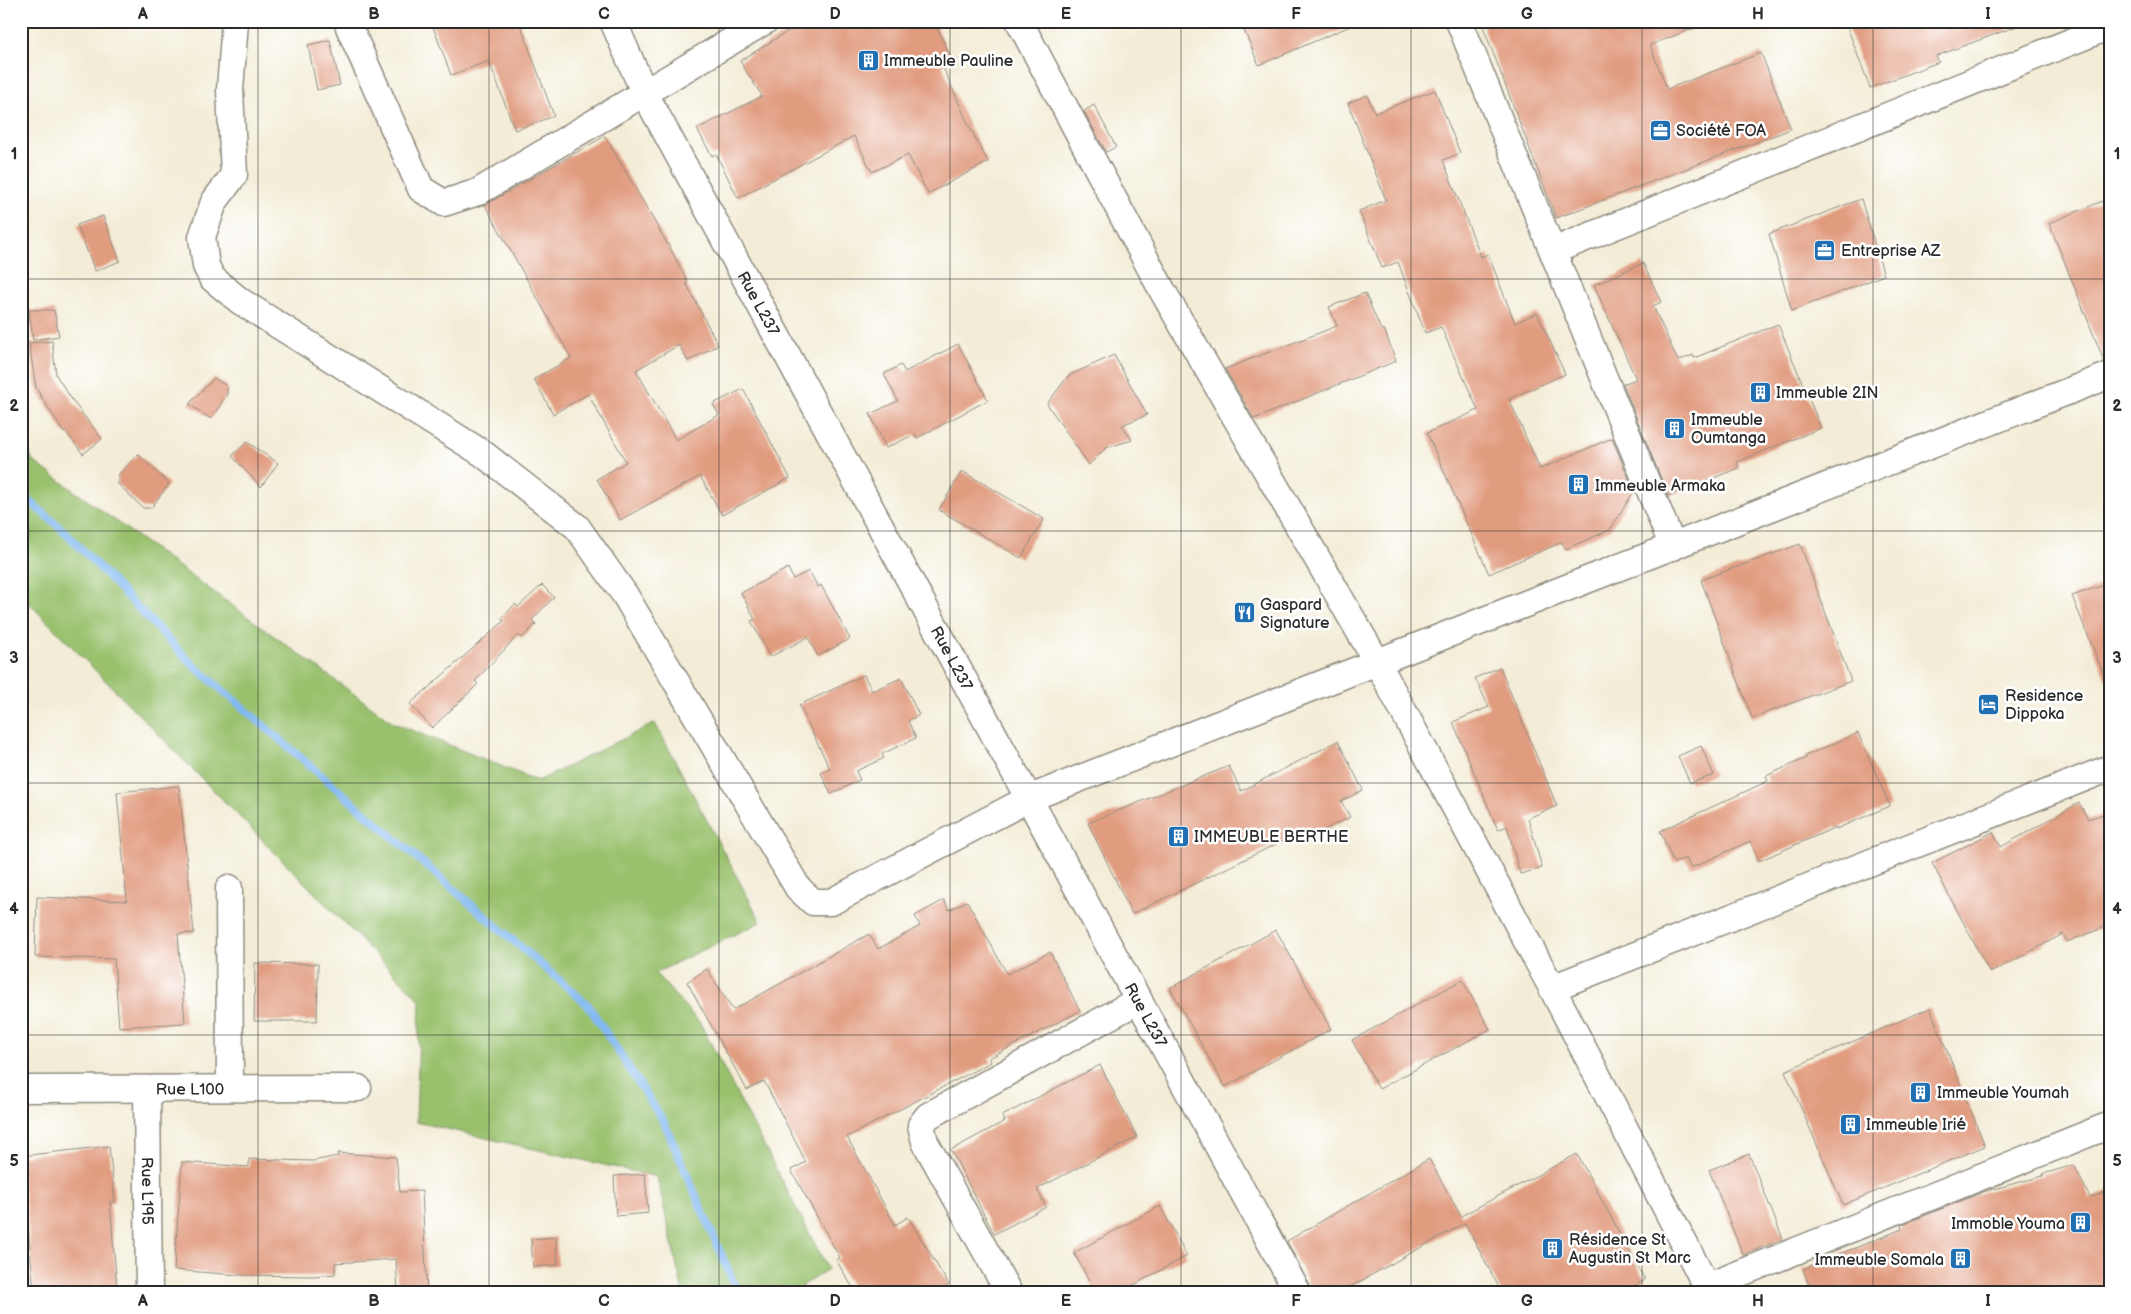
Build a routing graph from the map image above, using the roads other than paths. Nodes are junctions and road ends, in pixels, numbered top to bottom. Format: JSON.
{"nodes":[{"id":1,"x":235,"y":21,"type":"edge"},
{"id":2,"x":613,"y":21,"type":"edge"},
{"id":3,"x":765,"y":21,"type":"edge"},
{"id":4,"x":1020,"y":21,"type":"edge"},
{"id":5,"x":1459,"y":21,"type":"edge"},
{"id":6,"x":2110,"y":26,"type":"edge"},
{"id":7,"x":349,"y":27,"type":"dead end"},
{"id":8,"x":644,"y":92,"type":"junction"},
{"id":9,"x":1553,"y":251,"type":"junction"},
{"id":10,"x":2107,"y":384,"type":"edge"},
{"id":11,"x":1673,"y":548,"type":"junction"},
{"id":12,"x":1377,"y":662,"type":"junction"},
{"id":13,"x":2110,"y":768,"type":"edge"},
{"id":14,"x":1030,"y":798,"type":"junction"},
{"id":15,"x":229,"y":888,"type":"dead end"},
{"id":16,"x":1552,"y":988,"type":"junction"},
{"id":17,"x":1139,"y":1000,"type":"junction"},
{"id":18,"x":230,"y":1088,"type":"junction"},
{"id":19,"x":358,"y":1088,"type":"dead end"},
{"id":20,"x":21,"y":1089,"type":"edge"},
{"id":21,"x":147,"y":1089,"type":"junction"},
{"id":22,"x":2110,"y":1125,"type":"edge"},
{"id":23,"x":1708,"y":1290,"type":"edge"},
{"id":24,"x":149,"y":1293,"type":"edge"},
{"id":25,"x":1009,"y":1293,"type":"edge"},
{"id":26,"x":1298,"y":1293,"type":"edge"}],
"edges":[{"from":1,"to":14,"type":"street"},
{"from":2,"to":8,"type":"street","name":"Rue L237"},
{"from":3,"to":8,"type":"street"},
{"from":4,"to":12,"type":"street"},
{"from":5,"to":9,"type":"street"},
{"from":6,"to":9,"type":"street"},
{"from":7,"to":8,"type":"street"},
{"from":8,"to":14,"type":"street","name":"Rue L237"},
{"from":9,"to":11,"type":"street"},
{"from":10,"to":11,"type":"street"},
{"from":11,"to":12,"type":"street"},
{"from":12,"to":14,"type":"street"},
{"from":12,"to":16,"type":"street"},
{"from":13,"to":16,"type":"street"},
{"from":14,"to":17,"type":"street","name":"Rue L237"},
{"from":15,"to":18,"type":"street"},
{"from":16,"to":23,"type":"street"},
{"from":17,"to":25,"type":"street"},
{"from":17,"to":26,"type":"street","name":"Rue L237"},
{"from":18,"to":19,"type":"street","name":"Rue L100"},
{"from":18,"to":21,"type":"street","name":"Rue L100"},
{"from":20,"to":21,"type":"street","name":"Rue L100"},
{"from":21,"to":24,"type":"street","name":"Rue L195"},
{"from":22,"to":23,"type":"street"}]}
